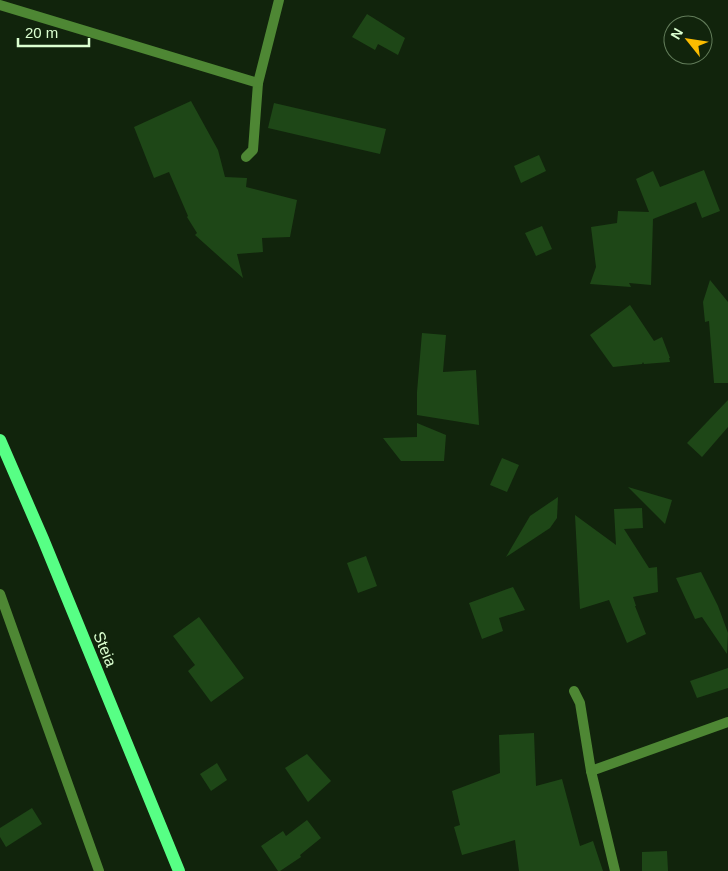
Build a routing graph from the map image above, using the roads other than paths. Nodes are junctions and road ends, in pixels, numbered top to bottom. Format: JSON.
{"nodes":[{"id":1,"x":279,"y":0,"type":"edge"},
{"id":2,"x":0,"y":5,"type":"edge"},
{"id":3,"x":258,"y":83,"type":"junction"},
{"id":4,"x":246,"y":157,"type":"dead end"},
{"id":5,"x":0,"y":440,"type":"edge"},
{"id":6,"x":0,"y":594,"type":"edge"},
{"id":7,"x":574,"y":691,"type":"dead end"},
{"id":8,"x":728,"y":722,"type":"edge"},
{"id":9,"x":591,"y":771,"type":"junction"},
{"id":10,"x":99,"y":871,"type":"edge"},
{"id":11,"x":179,"y":871,"type":"edge"},
{"id":12,"x":615,"y":871,"type":"edge"}],
"edges":[{"from":1,"to":3,"type":"street"},
{"from":2,"to":3,"type":"street"},
{"from":3,"to":4,"type":"street"},
{"from":5,"to":11,"type":"main road","name":"Steia"},
{"from":6,"to":10,"type":"street"},
{"from":7,"to":9,"type":"street"},
{"from":8,"to":9,"type":"street"},
{"from":9,"to":12,"type":"street"}]}
